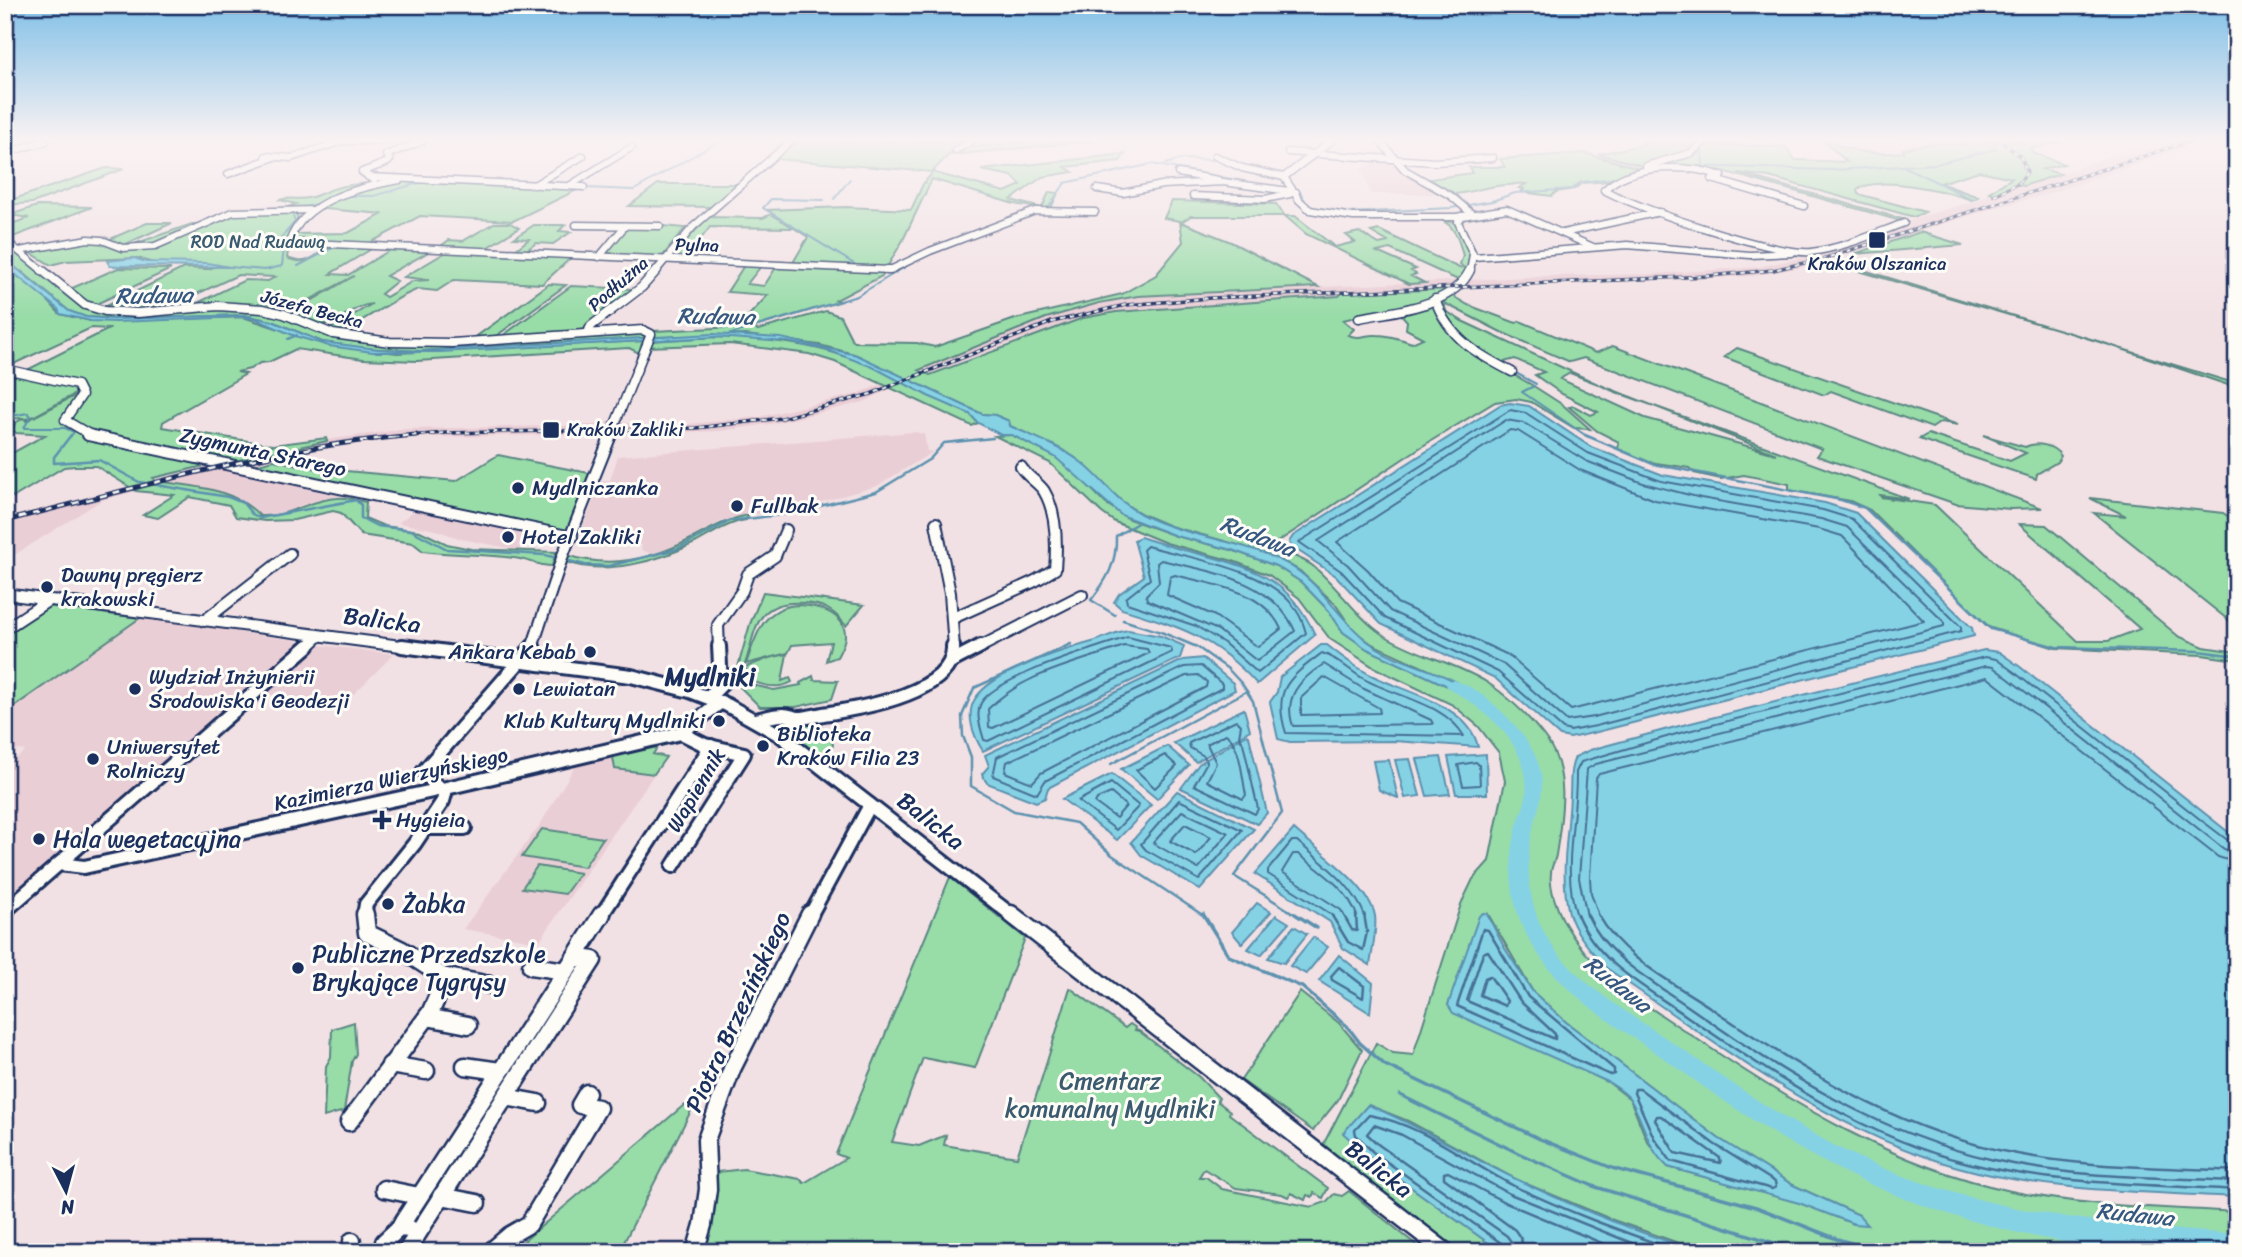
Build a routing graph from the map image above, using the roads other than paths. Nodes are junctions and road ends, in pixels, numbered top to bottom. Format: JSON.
{"nodes":[{"id":1,"x":337,"y":200,"type":"edge"},
{"id":2,"x":724,"y":200,"type":"edge"},
{"id":3,"x":1300,"y":200,"type":"edge"},
{"id":4,"x":1456,"y":200,"type":"edge"},
{"id":5,"x":1624,"y":200,"type":"edge"},
{"id":6,"x":1783,"y":200,"type":"edge"},
{"id":7,"x":1804,"y":206,"type":"dead end"},
{"id":8,"x":313,"y":209,"type":"junction"},
{"id":9,"x":1465,"y":209,"type":"junction"},
{"id":10,"x":1095,"y":212,"type":"dead end"},
{"id":11,"x":1661,"y":212,"type":"junction"},
{"id":12,"x":1432,"y":216,"type":"junction"},
{"id":13,"x":1462,"y":216,"type":"junction"},
{"id":14,"x":1904,"y":223,"type":"dead end"},
{"id":15,"x":576,"y":225,"type":"dead end"},
{"id":16,"x":625,"y":226,"type":"junction"},
{"id":17,"x":660,"y":226,"type":"dead end"},
{"id":18,"x":1459,"y":226,"type":"junction"},
{"id":19,"x":1563,"y":233,"type":"junction"},
{"id":20,"x":5,"y":240,"type":"edge"},
{"id":21,"x":1593,"y":247,"type":"junction"},
{"id":22,"x":19,"y":251,"type":"junction"},
{"id":23,"x":1795,"y":252,"type":"junction"},
{"id":24,"x":599,"y":257,"type":"junction"},
{"id":25,"x":1474,"y":257,"type":"junction"},
{"id":26,"x":665,"y":260,"type":"junction"},
{"id":27,"x":1435,"y":299,"type":"junction"},
{"id":28,"x":1359,"y":318,"type":"dead end"},
{"id":29,"x":593,"y":333,"type":"junction"},
{"id":30,"x":5,"y":369,"type":"edge"},
{"id":31,"x":1512,"y":372,"type":"dead end"},
{"id":32,"x":1021,"y":467,"type":"dead end"},
{"id":33,"x":936,"y":523,"type":"dead end"},
{"id":34,"x":786,"y":530,"type":"dead end"},
{"id":35,"x":572,"y":537,"type":"junction"},
{"id":36,"x":290,"y":554,"type":"dead end"},
{"id":37,"x":5,"y":594,"type":"edge"},
{"id":38,"x":1082,"y":595,"type":"dead end"},
{"id":39,"x":49,"y":600,"type":"junction"},
{"id":40,"x":953,"y":618,"type":"junction"},
{"id":41,"x":204,"y":621,"type":"junction"},
{"id":42,"x":5,"y":629,"type":"edge"},
{"id":43,"x":319,"y":636,"type":"junction"},
{"id":44,"x":952,"y":661,"type":"junction"},
{"id":45,"x":519,"y":662,"type":"junction"},
{"id":46,"x":715,"y":700,"type":"junction"},
{"id":47,"x":797,"y":718,"type":"junction"},
{"id":48,"x":756,"y":720,"type":"junction"},
{"id":49,"x":681,"y":733,"type":"junction"},
{"id":50,"x":780,"y":735,"type":"junction"},
{"id":51,"x":711,"y":746,"type":"junction"},
{"id":52,"x":442,"y":789,"type":"junction"},
{"id":53,"x":870,"y":806,"type":"junction"},
{"id":54,"x":425,"y":828,"type":"junction"},
{"id":55,"x":465,"y":828,"type":"dead end"},
{"id":56,"x":59,"y":864,"type":"junction"},
{"id":57,"x":673,"y":866,"type":"dead end"},
{"id":58,"x":5,"y":911,"type":"edge"},
{"id":59,"x":575,"y":957,"type":"junction"},
{"id":60,"x":531,"y":966,"type":"dead end"},
{"id":61,"x":566,"y":971,"type":"junction"},
{"id":62,"x":442,"y":976,"type":"junction"},
{"id":63,"x":491,"y":985,"type":"dead end"},
{"id":64,"x":427,"y":1017,"type":"junction"},
{"id":65,"x":468,"y":1025,"type":"dead end"},
{"id":66,"x":390,"y":1065,"type":"junction"},
{"id":67,"x":465,"y":1066,"type":"dead end"},
{"id":68,"x":426,"y":1071,"type":"dead end"},
{"id":69,"x":500,"y":1072,"type":"junction"},
{"id":70,"x":587,"y":1093,"type":"dead end"},
{"id":71,"x":505,"y":1097,"type":"junction"},
{"id":72,"x":538,"y":1103,"type":"dead end"},
{"id":73,"x":349,"y":1122,"type":"dead end"},
{"id":74,"x":384,"y":1189,"type":"dead end"},
{"id":75,"x":419,"y":1196,"type":"junction"},
{"id":76,"x":441,"y":1196,"type":"junction"},
{"id":77,"x":477,"y":1203,"type":"dead end"},
{"id":78,"x":407,"y":1232,"type":"junction"},
{"id":79,"x":383,"y":1252,"type":"edge"},
{"id":80,"x":406,"y":1252,"type":"edge"},
{"id":81,"x":490,"y":1252,"type":"edge"},
{"id":82,"x":695,"y":1252,"type":"edge"},
{"id":83,"x":1446,"y":1252,"type":"edge"}],
"edges":[{"from":1,"to":8,"type":"street","name":"Pylna"},
{"from":2,"to":26,"type":"street","name":"Podłużna"},
{"from":3,"to":12,"type":"street"},
{"from":4,"to":9,"type":"street"},
{"from":5,"to":11,"type":"street"},
{"from":6,"to":7,"type":"street"},
{"from":8,"to":22,"type":"street"},
{"from":8,"to":24,"type":"street","name":"Pylna"},
{"from":9,"to":13,"type":"street"},
{"from":9,"to":19,"type":"street"},
{"from":10,"to":26,"type":"street","name":"Pylna"},
{"from":11,"to":19,"type":"street"},
{"from":11,"to":23,"type":"street"},
{"from":12,"to":13,"type":"street"},
{"from":12,"to":18,"type":"street"},
{"from":13,"to":18,"type":"street"},
{"from":14,"to":23,"type":"street"},
{"from":15,"to":16,"type":"street"},
{"from":16,"to":17,"type":"street"},
{"from":16,"to":24,"type":"street"},
{"from":18,"to":25,"type":"street"},
{"from":19,"to":21,"type":"street"},
{"from":20,"to":22,"type":"street","name":"Józefa Becka"},
{"from":21,"to":23,"type":"street"},
{"from":21,"to":25,"type":"street"},
{"from":22,"to":29,"type":"street","name":"Józefa Becka"},
{"from":24,"to":26,"type":"street","name":"Pylna"},
{"from":25,"to":27,"type":"street"},
{"from":26,"to":29,"type":"street","name":"Podłużna"},
{"from":27,"to":28,"type":"street"},
{"from":27,"to":31,"type":"street"},
{"from":29,"to":35,"type":"street","name":"Józefa Becka"},
{"from":30,"to":35,"type":"street","name":"Zygmunta Starego"},
{"from":32,"to":40,"type":"street"},
{"from":33,"to":40,"type":"street"},
{"from":34,"to":46,"type":"street"},
{"from":35,"to":45,"type":"street"},
{"from":36,"to":41,"type":"street"},
{"from":37,"to":39,"type":"street","name":"Balicka"},
{"from":38,"to":44,"type":"street"},
{"from":39,"to":41,"type":"street","name":"Balicka"},
{"from":39,"to":42,"type":"street"},
{"from":40,"to":44,"type":"street"},
{"from":41,"to":43,"type":"street","name":"Balicka"},
{"from":43,"to":45,"type":"street","name":"Balicka"},
{"from":43,"to":56,"type":"street"},
{"from":44,"to":47,"type":"street"},
{"from":45,"to":46,"type":"street","name":"Balicka"},
{"from":45,"to":52,"type":"street"},
{"from":46,"to":48,"type":"street","name":"Balicka"},
{"from":46,"to":49,"type":"street","name":"Kazimierza Wierzyńskiego"},
{"from":47,"to":48,"type":"street"},
{"from":47,"to":50,"type":"street"},
{"from":48,"to":50,"type":"street","name":"Balicka"},
{"from":49,"to":51,"type":"street","name":"Wapiennik"},
{"from":49,"to":52,"type":"street","name":"Kazimierza Wierzyńskiego"},
{"from":50,"to":53,"type":"street","name":"Balicka"},
{"from":51,"to":57,"type":"street","name":"Wapiennik"},
{"from":51,"to":59,"type":"street"},
{"from":52,"to":54,"type":"street"},
{"from":52,"to":56,"type":"street","name":"Kazimierza Wierzyńskiego"},
{"from":53,"to":82,"type":"street","name":"Piotra Brzezińskiego"},
{"from":53,"to":83,"type":"street","name":"Balicka"},
{"from":54,"to":55,"type":"street"},
{"from":54,"to":62,"type":"street"},
{"from":56,"to":58,"type":"street"},
{"from":59,"to":61,"type":"street"},
{"from":59,"to":71,"type":"street"},
{"from":60,"to":61,"type":"street"},
{"from":61,"to":69,"type":"street"},
{"from":62,"to":63,"type":"street"},
{"from":62,"to":64,"type":"street"},
{"from":64,"to":65,"type":"street"},
{"from":64,"to":66,"type":"street"},
{"from":66,"to":68,"type":"street"},
{"from":66,"to":73,"type":"street"},
{"from":67,"to":69,"type":"street"},
{"from":69,"to":75,"type":"street"},
{"from":70,"to":81,"type":"street"},
{"from":71,"to":72,"type":"street"},
{"from":71,"to":76,"type":"street"},
{"from":74,"to":75,"type":"street"},
{"from":75,"to":78,"type":"street"},
{"from":76,"to":77,"type":"street"},
{"from":76,"to":78,"type":"street"},
{"from":78,"to":79,"type":"street"},
{"from":78,"to":80,"type":"street"}]}
